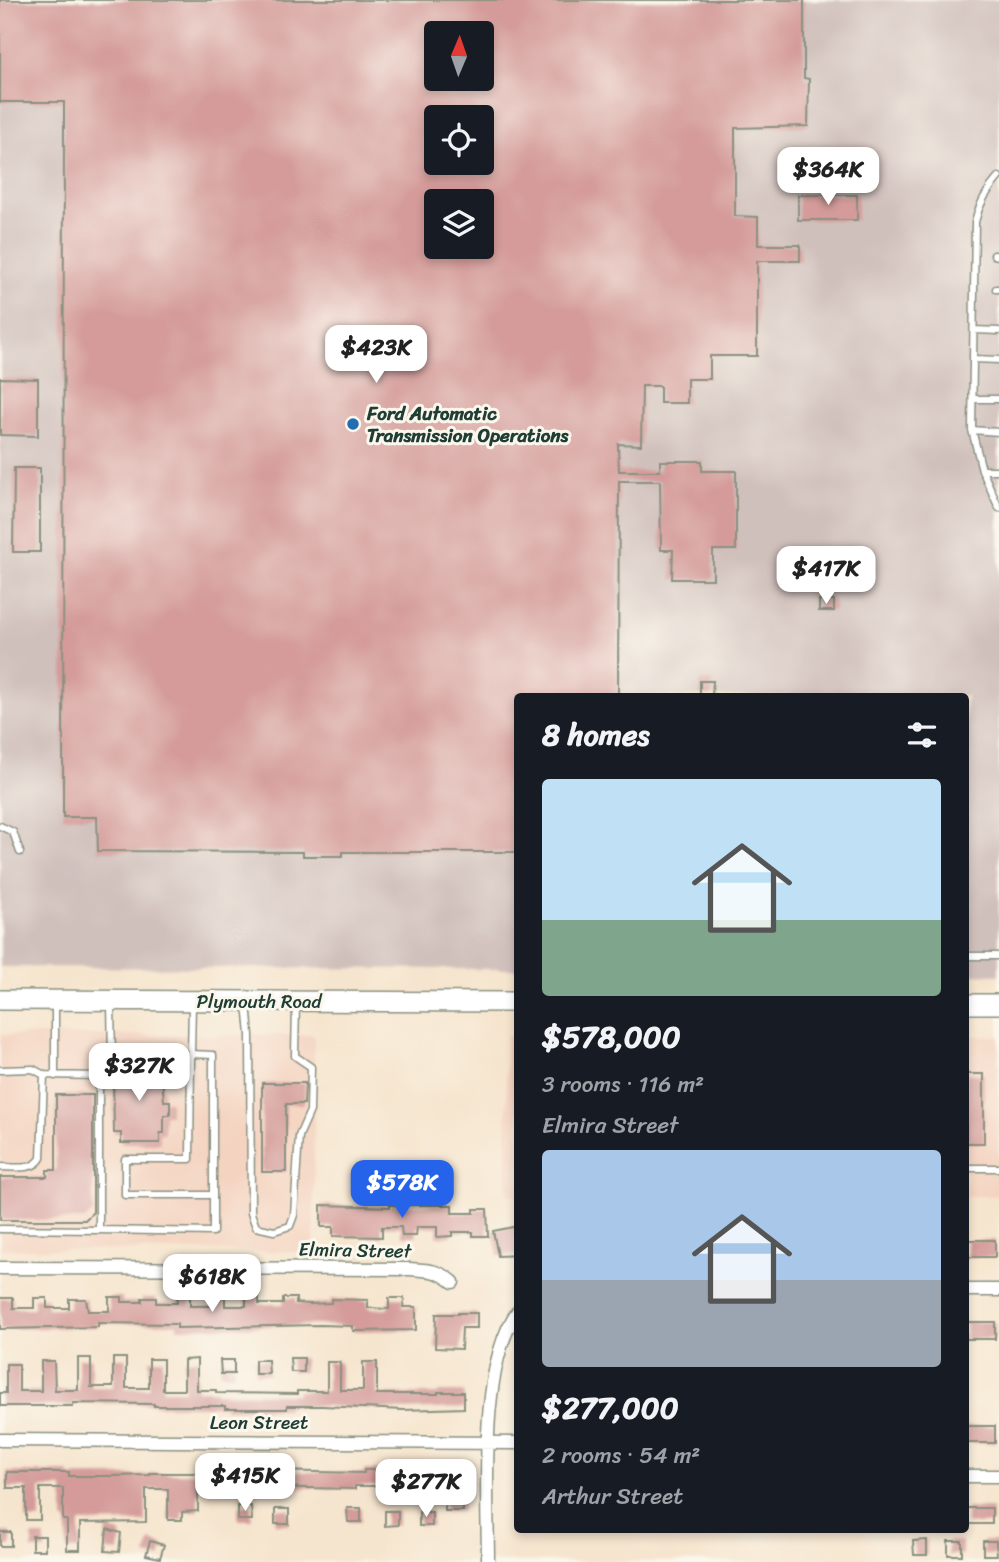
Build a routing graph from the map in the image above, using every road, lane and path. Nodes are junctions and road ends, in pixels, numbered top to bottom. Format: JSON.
{"nodes":[{"id":1,"x":999,"y":177,"type":"edge"},
{"id":2,"x":974,"y":330,"type":"junction"},
{"id":3,"x":999,"y":331,"type":"edge"},
{"id":4,"x":973,"y":359,"type":"junction"},
{"id":5,"x":999,"y":360,"type":"edge"},
{"id":6,"x":973,"y":399,"type":"junction"},
{"id":7,"x":999,"y":399,"type":"edge"},
{"id":8,"x":972,"y":430,"type":"junction"},
{"id":9,"x":999,"y":432,"type":"edge"},
{"id":10,"x":982,"y":470,"type":"junction"},
{"id":11,"x":999,"y":470,"type":"edge"},
{"id":12,"x":999,"y":508,"type":"edge"},
{"id":13,"x":0,"y":826,"type":"edge"},
{"id":14,"x":20,"y":852,"type":"dead end"},
{"id":15,"x":969,"y":956,"type":"edge"},
{"id":16,"x":999,"y":956,"type":"edge"},
{"id":17,"x":0,"y":1000,"type":"edge"},
{"id":18,"x":55,"y":1001,"type":"junction"},
{"id":19,"x":111,"y":1001,"type":"junction"},
{"id":20,"x":192,"y":1001,"type":"junction"},
{"id":21,"x":247,"y":1001,"type":"junction"},
{"id":22,"x":296,"y":1002,"type":"junction"},
{"id":23,"x":514,"y":1002,"type":"edge"},
{"id":24,"x":969,"y":1004,"type":"edge"},
{"id":25,"x":999,"y":1004,"type":"edge"},
{"id":26,"x":191,"y":1054,"type":"junction"},
{"id":27,"x":0,"y":1070,"type":"edge"},
{"id":28,"x":44,"y":1075,"type":"junction"},
{"id":29,"x":55,"y":1076,"type":"junction"},
{"id":30,"x":99,"y":1076,"type":"junction"},
{"id":31,"x":0,"y":1167,"type":"edge"},
{"id":32,"x":969,"y":1168,"type":"edge"},
{"id":33,"x":999,"y":1168,"type":"edge"},
{"id":34,"x":213,"y":1195,"type":"junction"},
{"id":35,"x":0,"y":1229,"type":"edge"},
{"id":36,"x":99,"y":1230,"type":"junction"},
{"id":37,"x":0,"y":1268,"type":"edge"},
{"id":38,"x":453,"y":1282,"type":"dead end"},
{"id":39,"x":969,"y":1290,"type":"edge"},
{"id":40,"x":999,"y":1290,"type":"edge"},
{"id":41,"x":514,"y":1318,"type":"edge"},
{"id":42,"x":0,"y":1440,"type":"edge"},
{"id":43,"x":488,"y":1441,"type":"junction"},
{"id":44,"x":514,"y":1443,"type":"edge"},
{"id":45,"x":969,"y":1476,"type":"edge"},
{"id":46,"x":999,"y":1476,"type":"edge"},
{"id":47,"x":488,"y":1562,"type":"edge"}],
"edges":[{"from":1,"to":2,"type":"lane"},
{"from":2,"to":3,"type":"lane"},
{"from":2,"to":4,"type":"lane"},
{"from":4,"to":5,"type":"lane"},
{"from":4,"to":6,"type":"lane"},
{"from":6,"to":7,"type":"lane"},
{"from":6,"to":8,"type":"lane"},
{"from":8,"to":9,"type":"lane"},
{"from":8,"to":10,"type":"lane"},
{"from":10,"to":11,"type":"lane"},
{"from":10,"to":12,"type":"lane"},
{"from":13,"to":14,"type":"lane"},
{"from":15,"to":16,"type":"lane"},
{"from":17,"to":18,"type":"main road","name":"Plymouth Road"},
{"from":18,"to":19,"type":"main road","name":"Plymouth Road"},
{"from":18,"to":29,"type":"lane"},
{"from":19,"to":20,"type":"main road","name":"Plymouth Road"},
{"from":19,"to":30,"type":"lane"},
{"from":20,"to":21,"type":"main road","name":"Plymouth Road"},
{"from":20,"to":26,"type":"lane"},
{"from":21,"to":22,"type":"main road","name":"Plymouth Road"},
{"from":21,"to":22,"type":"lane"},
{"from":22,"to":23,"type":"main road","name":"Plymouth Road"},
{"from":24,"to":25,"type":"main road"},
{"from":26,"to":34,"type":"lane"},
{"from":26,"to":34,"type":"lane"},
{"from":27,"to":28,"type":"lane"},
{"from":28,"to":29,"type":"lane"},
{"from":28,"to":31,"type":"lane"},
{"from":29,"to":30,"type":"lane"},
{"from":30,"to":36,"type":"lane"},
{"from":32,"to":33,"type":"lane"},
{"from":34,"to":36,"type":"lane"},
{"from":35,"to":36,"type":"lane"},
{"from":37,"to":38,"type":"street","name":"Elmira Street"},
{"from":39,"to":40,"type":"street"},
{"from":41,"to":43,"type":"street"},
{"from":42,"to":43,"type":"street","name":"Leon Street"},
{"from":43,"to":44,"type":"street","name":"Leon Street"},
{"from":43,"to":47,"type":"street"},
{"from":45,"to":46,"type":"street"}]}
